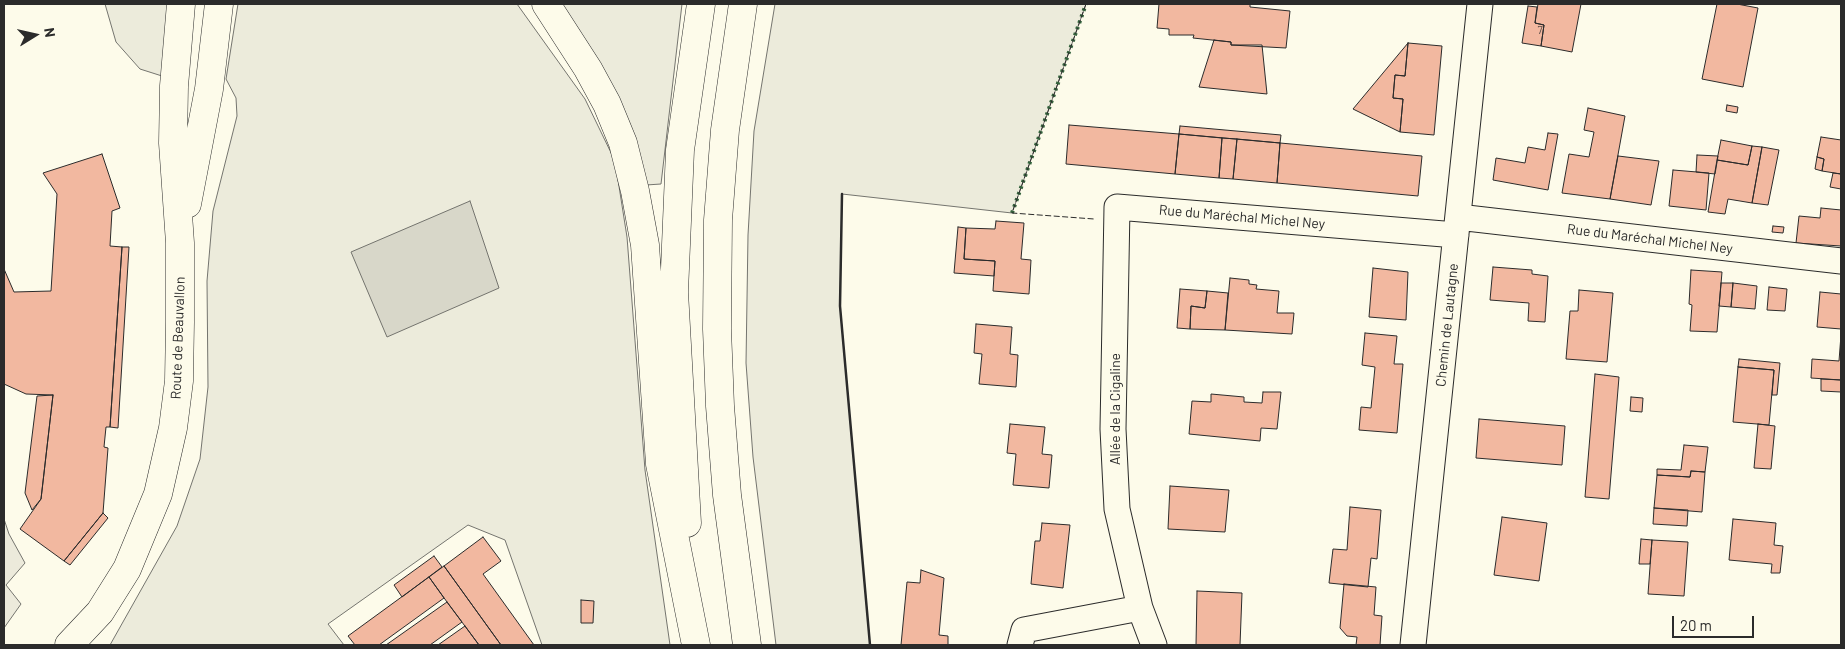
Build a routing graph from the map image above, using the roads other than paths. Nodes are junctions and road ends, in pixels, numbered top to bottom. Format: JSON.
{"nodes":[{"id":1,"x":181,"y":4,"type":"edge"},
{"id":2,"x":219,"y":4,"type":"edge"},
{"id":3,"x":546,"y":4,"type":"edge"},
{"id":4,"x":700,"y":4,"type":"edge"},
{"id":5,"x":743,"y":4,"type":"edge"},
{"id":6,"x":757,"y":4,"type":"edge"},
{"id":7,"x":1480,"y":4,"type":"edge"},
{"id":8,"x":725,"y":130,"type":"junction"},
{"id":9,"x":1117,"y":207,"type":"joint"},
{"id":10,"x":1457,"y":226,"type":"junction"},
{"id":11,"x":180,"y":243,"type":"junction"},
{"id":12,"x":1841,"y":261,"type":"edge"},
{"id":13,"x":1140,"y":608,"type":"junction"},
{"id":14,"x":69,"y":645,"type":"edge"},
{"id":15,"x":696,"y":645,"type":"edge"},
{"id":16,"x":747,"y":645,"type":"edge"},
{"id":17,"x":1020,"y":645,"type":"edge"},
{"id":18,"x":1154,"y":645,"type":"edge"},
{"id":19,"x":1413,"y":645,"type":"edge"}],
"edges":[{"from":1,"to":11,"type":"main road"},
{"from":2,"to":11,"type":"main road"},
{"from":3,"to":15,"type":"main road"},
{"from":4,"to":15,"type":"main road"},
{"from":5,"to":8,"type":"main road"},
{"from":6,"to":8,"type":"main road"},
{"from":7,"to":10,"type":"street","name":"Chemin de Lautagne"},
{"from":8,"to":16,"type":"main road"},
{"from":9,"to":10,"type":"street","name":"Rue du Maréchal Michel Ney"},
{"from":9,"to":13,"type":"street","name":"Allée de la Cigaline"},
{"from":10,"to":12,"type":"street","name":"Rue du Maréchal Michel Ney"},
{"from":10,"to":19,"type":"street","name":"Chemin de Lautagne"},
{"from":11,"to":14,"type":"main road","name":"Route de Beauvallon"},
{"from":13,"to":17,"type":"street"},
{"from":13,"to":18,"type":"street","name":"Allée de la Cigaline"}]}
